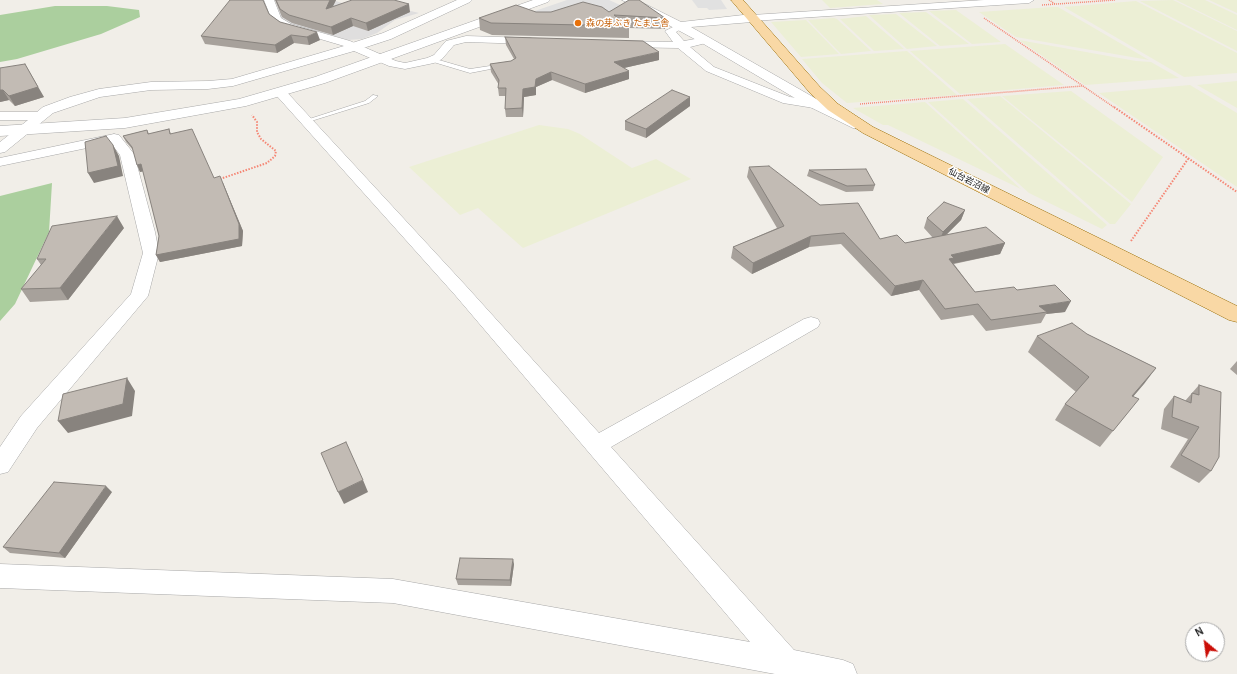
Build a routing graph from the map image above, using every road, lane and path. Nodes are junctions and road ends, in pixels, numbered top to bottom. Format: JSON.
{"nodes":[{"id":1,"x":269,"y":0,"type":"edge"},
{"id":2,"x":466,"y":0,"type":"edge"},
{"id":3,"x":520,"y":0,"type":"edge"},
{"id":4,"x":544,"y":0,"type":"edge"},
{"id":5,"x":628,"y":0,"type":"edge"},
{"id":6,"x":737,"y":0,"type":"edge"},
{"id":7,"x":1029,"y":0,"type":"edge"},
{"id":8,"x":1049,"y":0,"type":"edge"},
{"id":9,"x":964,"y":4,"type":"junction"},
{"id":10,"x":1055,"y":4,"type":"dead end"},
{"id":11,"x":752,"y":18,"type":"junction"},
{"id":12,"x":681,"y":26,"type":"junction"},
{"id":13,"x":706,"y":40,"type":"junction"},
{"id":14,"x":544,"y":42,"type":"edge"},
{"id":15,"x":606,"y":44,"type":"edge"},
{"id":16,"x":681,"y":45,"type":"junction"},
{"id":17,"x":354,"y":46,"type":"junction"},
{"id":18,"x":380,"y":59,"type":"junction"},
{"id":19,"x":432,"y":60,"type":"junction"},
{"id":20,"x":512,"y":65,"type":"edge"},
{"id":21,"x":1083,"y":86,"type":"junction"},
{"id":22,"x":280,"y":92,"type":"junction"},
{"id":23,"x":376,"y":96,"type":"dead end"},
{"id":24,"x":241,"y":103,"type":"junction"},
{"id":25,"x":815,"y":104,"type":"junction"},
{"id":26,"x":833,"y":107,"type":"junction"},
{"id":27,"x":0,"y":116,"type":"edge"},
{"id":28,"x":40,"y":116,"type":"junction"},
{"id":29,"x":306,"y":121,"type":"junction"},
{"id":30,"x":125,"y":123,"type":"junction"},
{"id":31,"x":21,"y":130,"type":"junction"},
{"id":32,"x":868,"y":130,"type":"junction"},
{"id":33,"x":0,"y":131,"type":"edge"},
{"id":34,"x":114,"y":138,"type":"junction"},
{"id":35,"x":0,"y":149,"type":"edge"},
{"id":36,"x":1188,"y":158,"type":"junction"},
{"id":37,"x":0,"y":162,"type":"edge"},
{"id":38,"x":214,"y":181,"type":"edge"},
{"id":39,"x":1237,"y":192,"type":"edge"},
{"id":40,"x":1115,"y":254,"type":"junction"},
{"id":41,"x":1237,"y":314,"type":"edge"},
{"id":42,"x":811,"y":323,"type":"dead end"},
{"id":43,"x":596,"y":445,"type":"junction"},
{"id":44,"x":0,"y":465,"type":"edge"},
{"id":45,"x":0,"y":576,"type":"edge"},
{"id":46,"x":786,"y":662,"type":"junction"},
{"id":47,"x":843,"y":674,"type":"edge"}],
"edges":[{"from":1,"to":17,"type":"street"},
{"from":2,"to":17,"type":"street"},
{"from":3,"to":18,"type":"street"},
{"from":4,"to":18,"type":"street"},
{"from":5,"to":12,"type":"street"},
{"from":6,"to":11,"type":"main road","name":"仙台岩沼線"},
{"from":7,"to":9,"type":"street"},
{"from":8,"to":10,"type":"path"},
{"from":9,"to":11,"type":"street"},
{"from":9,"to":21,"type":"path"},
{"from":11,"to":12,"type":"street"},
{"from":11,"to":26,"type":"main road","name":"仙台岩沼線"},
{"from":12,"to":13,"type":"street"},
{"from":12,"to":16,"type":"street"},
{"from":13,"to":16,"type":"street"},
{"from":13,"to":25,"type":"street"},
{"from":14,"to":19,"type":"street"},
{"from":15,"to":16,"type":"street"},
{"from":16,"to":25,"type":"street"},
{"from":17,"to":18,"type":"street"},
{"from":17,"to":28,"type":"street"},
{"from":18,"to":19,"type":"street"},
{"from":18,"to":22,"type":"street"},
{"from":19,"to":20,"type":"lane"},
{"from":21,"to":26,"type":"path"},
{"from":21,"to":36,"type":"path"},
{"from":22,"to":24,"type":"street"},
{"from":22,"to":29,"type":"street"},
{"from":23,"to":29,"type":"lane"},
{"from":24,"to":30,"type":"street"},
{"from":24,"to":38,"type":"path"},
{"from":25,"to":26,"type":"street"},
{"from":25,"to":32,"type":"street"},
{"from":26,"to":32,"type":"main road","name":"仙台岩沼線"},
{"from":27,"to":28,"type":"street"},
{"from":28,"to":31,"type":"street"},
{"from":29,"to":43,"type":"street"},
{"from":30,"to":31,"type":"street"},
{"from":30,"to":34,"type":"street"},
{"from":31,"to":33,"type":"street"},
{"from":31,"to":35,"type":"street"},
{"from":32,"to":40,"type":"main road","name":"仙台岩沼線"},
{"from":34,"to":37,"type":"street"},
{"from":34,"to":44,"type":"street"},
{"from":36,"to":39,"type":"path"},
{"from":36,"to":40,"type":"path"},
{"from":40,"to":41,"type":"main road","name":"仙台岩沼線"},
{"from":42,"to":43,"type":"street"},
{"from":43,"to":46,"type":"street"},
{"from":45,"to":46,"type":"street"},
{"from":46,"to":47,"type":"street"}]}
